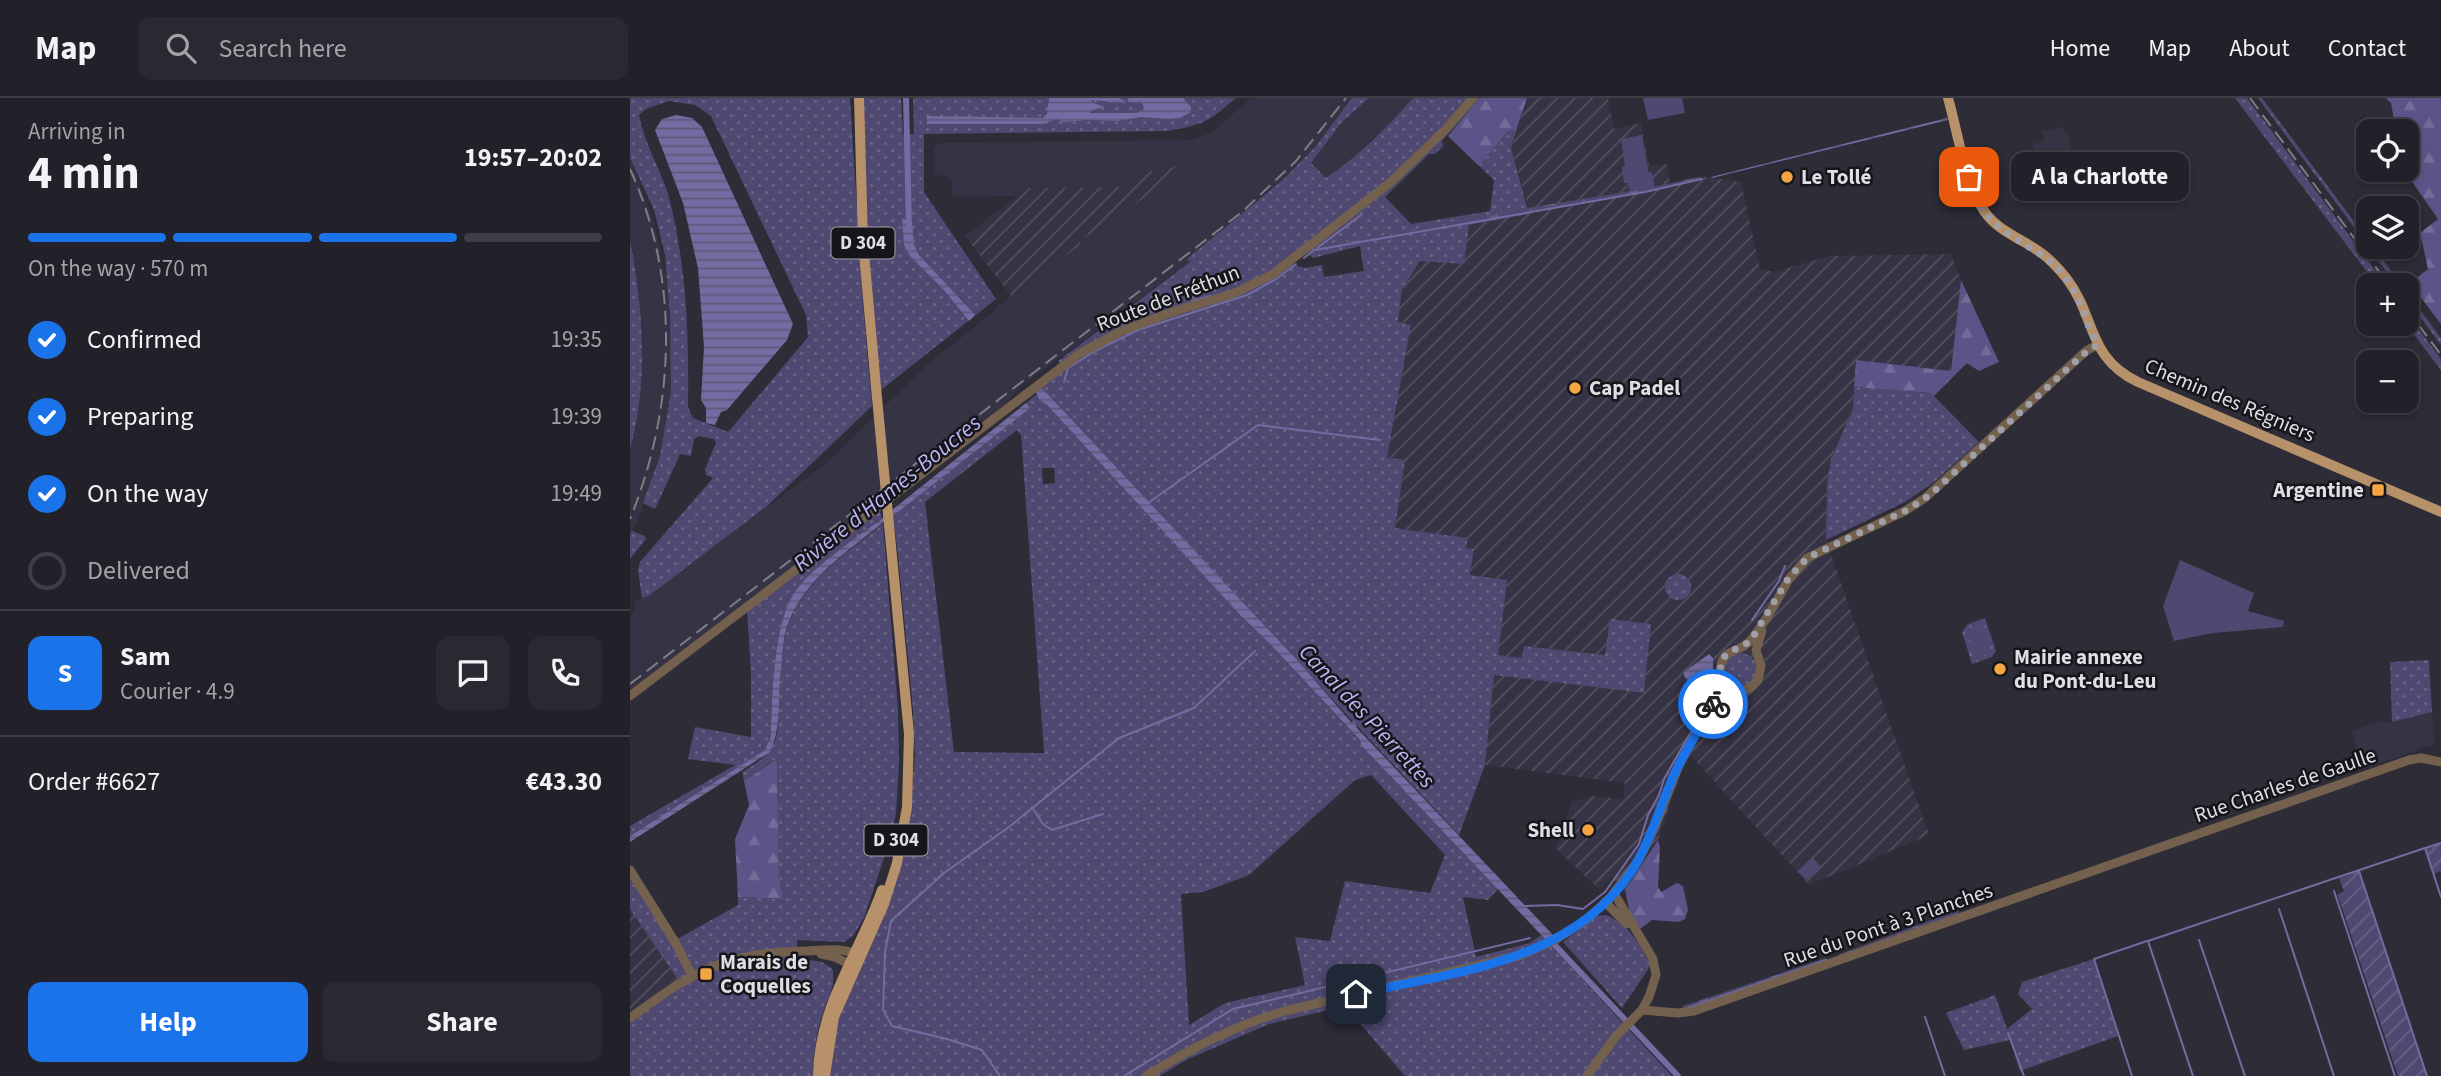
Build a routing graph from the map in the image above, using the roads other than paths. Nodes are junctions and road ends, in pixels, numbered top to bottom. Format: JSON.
{"nodes":[{"id":1,"x":859,"y":98,"type":"edge"},
{"id":2,"x":1473,"y":98,"type":"edge"},
{"id":3,"x":1948,"y":98,"type":"edge"},
{"id":4,"x":2098,"y":345,"type":"junction"},
{"id":5,"x":2441,"y":512,"type":"edge"},
{"id":6,"x":1769,"y":614,"type":"junction"},
{"id":7,"x":1739,"y":649,"type":"junction"},
{"id":8,"x":1756,"y":656,"type":"junction"},
{"id":9,"x":1722,"y":678,"type":"junction"},
{"id":10,"x":1740,"y":690,"type":"junction"},
{"id":11,"x":630,"y":696,"type":"edge"},
{"id":12,"x":1702,"y":724,"type":"junction"},
{"id":13,"x":2441,"y":762,"type":"edge"},
{"id":14,"x":2142,"y":853,"type":"joint"},
{"id":15,"x":630,"y":870,"type":"edge"},
{"id":16,"x":1614,"y":893,"type":"junction"},
{"id":17,"x":1605,"y":902,"type":"junction"},
{"id":18,"x":1640,"y":939,"type":"junction"},
{"id":19,"x":794,"y":951,"type":"junction"},
{"id":20,"x":858,"y":955,"type":"junction"},
{"id":21,"x":852,"y":965,"type":"junction"},
{"id":22,"x":692,"y":975,"type":"junction"},
{"id":23,"x":1639,"y":1013,"type":"junction"},
{"id":24,"x":630,"y":1018,"type":"edge"},
{"id":25,"x":818,"y":1076,"type":"edge"},
{"id":26,"x":825,"y":1076,"type":"edge"},
{"id":27,"x":1146,"y":1076,"type":"edge"},
{"id":28,"x":1587,"y":1076,"type":"edge"}],
"edges":[{"from":1,"to":20,"type":"main road","number":"D 304","bridge":true},
{"from":2,"to":11,"type":"street","name":"Route de Fréthun"},
{"from":3,"to":4,"type":"main road","name":"Chemin des Régniers"},
{"from":4,"to":5,"type":"main road","name":"Chemin des Régniers"},
{"from":4,"to":6,"type":"street"},
{"from":6,"to":7,"type":"street"},
{"from":6,"to":8,"type":"street"},
{"from":7,"to":8,"type":"street"},
{"from":7,"to":9,"type":"street"},
{"from":8,"to":10,"type":"street"},
{"from":9,"to":10,"type":"street"},
{"from":9,"to":12,"type":"street"},
{"from":10,"to":12,"type":"street"},
{"from":12,"to":16,"type":"street"},
{"from":13,"to":14,"type":"street","name":"Rue Charles de Gaulle"},
{"from":14,"to":23,"type":"street","name":"Rue du Pont à 3 Planches"},
{"from":15,"to":22,"type":"street"},
{"from":16,"to":17,"type":"street"},
{"from":16,"to":18,"type":"street"},
{"from":17,"to":18,"type":"street"},
{"from":17,"to":27,"type":"street"},
{"from":18,"to":23,"type":"street"},
{"from":19,"to":20,"type":"street"},
{"from":19,"to":21,"type":"street"},
{"from":19,"to":22,"type":"street"},
{"from":20,"to":21,"type":"main road","number":"D 304"},
{"from":21,"to":25,"type":"main road","number":"D 304"},
{"from":21,"to":26,"type":"main road","number":"D 304"},
{"from":22,"to":24,"type":"street"},
{"from":23,"to":28,"type":"street"}]}
